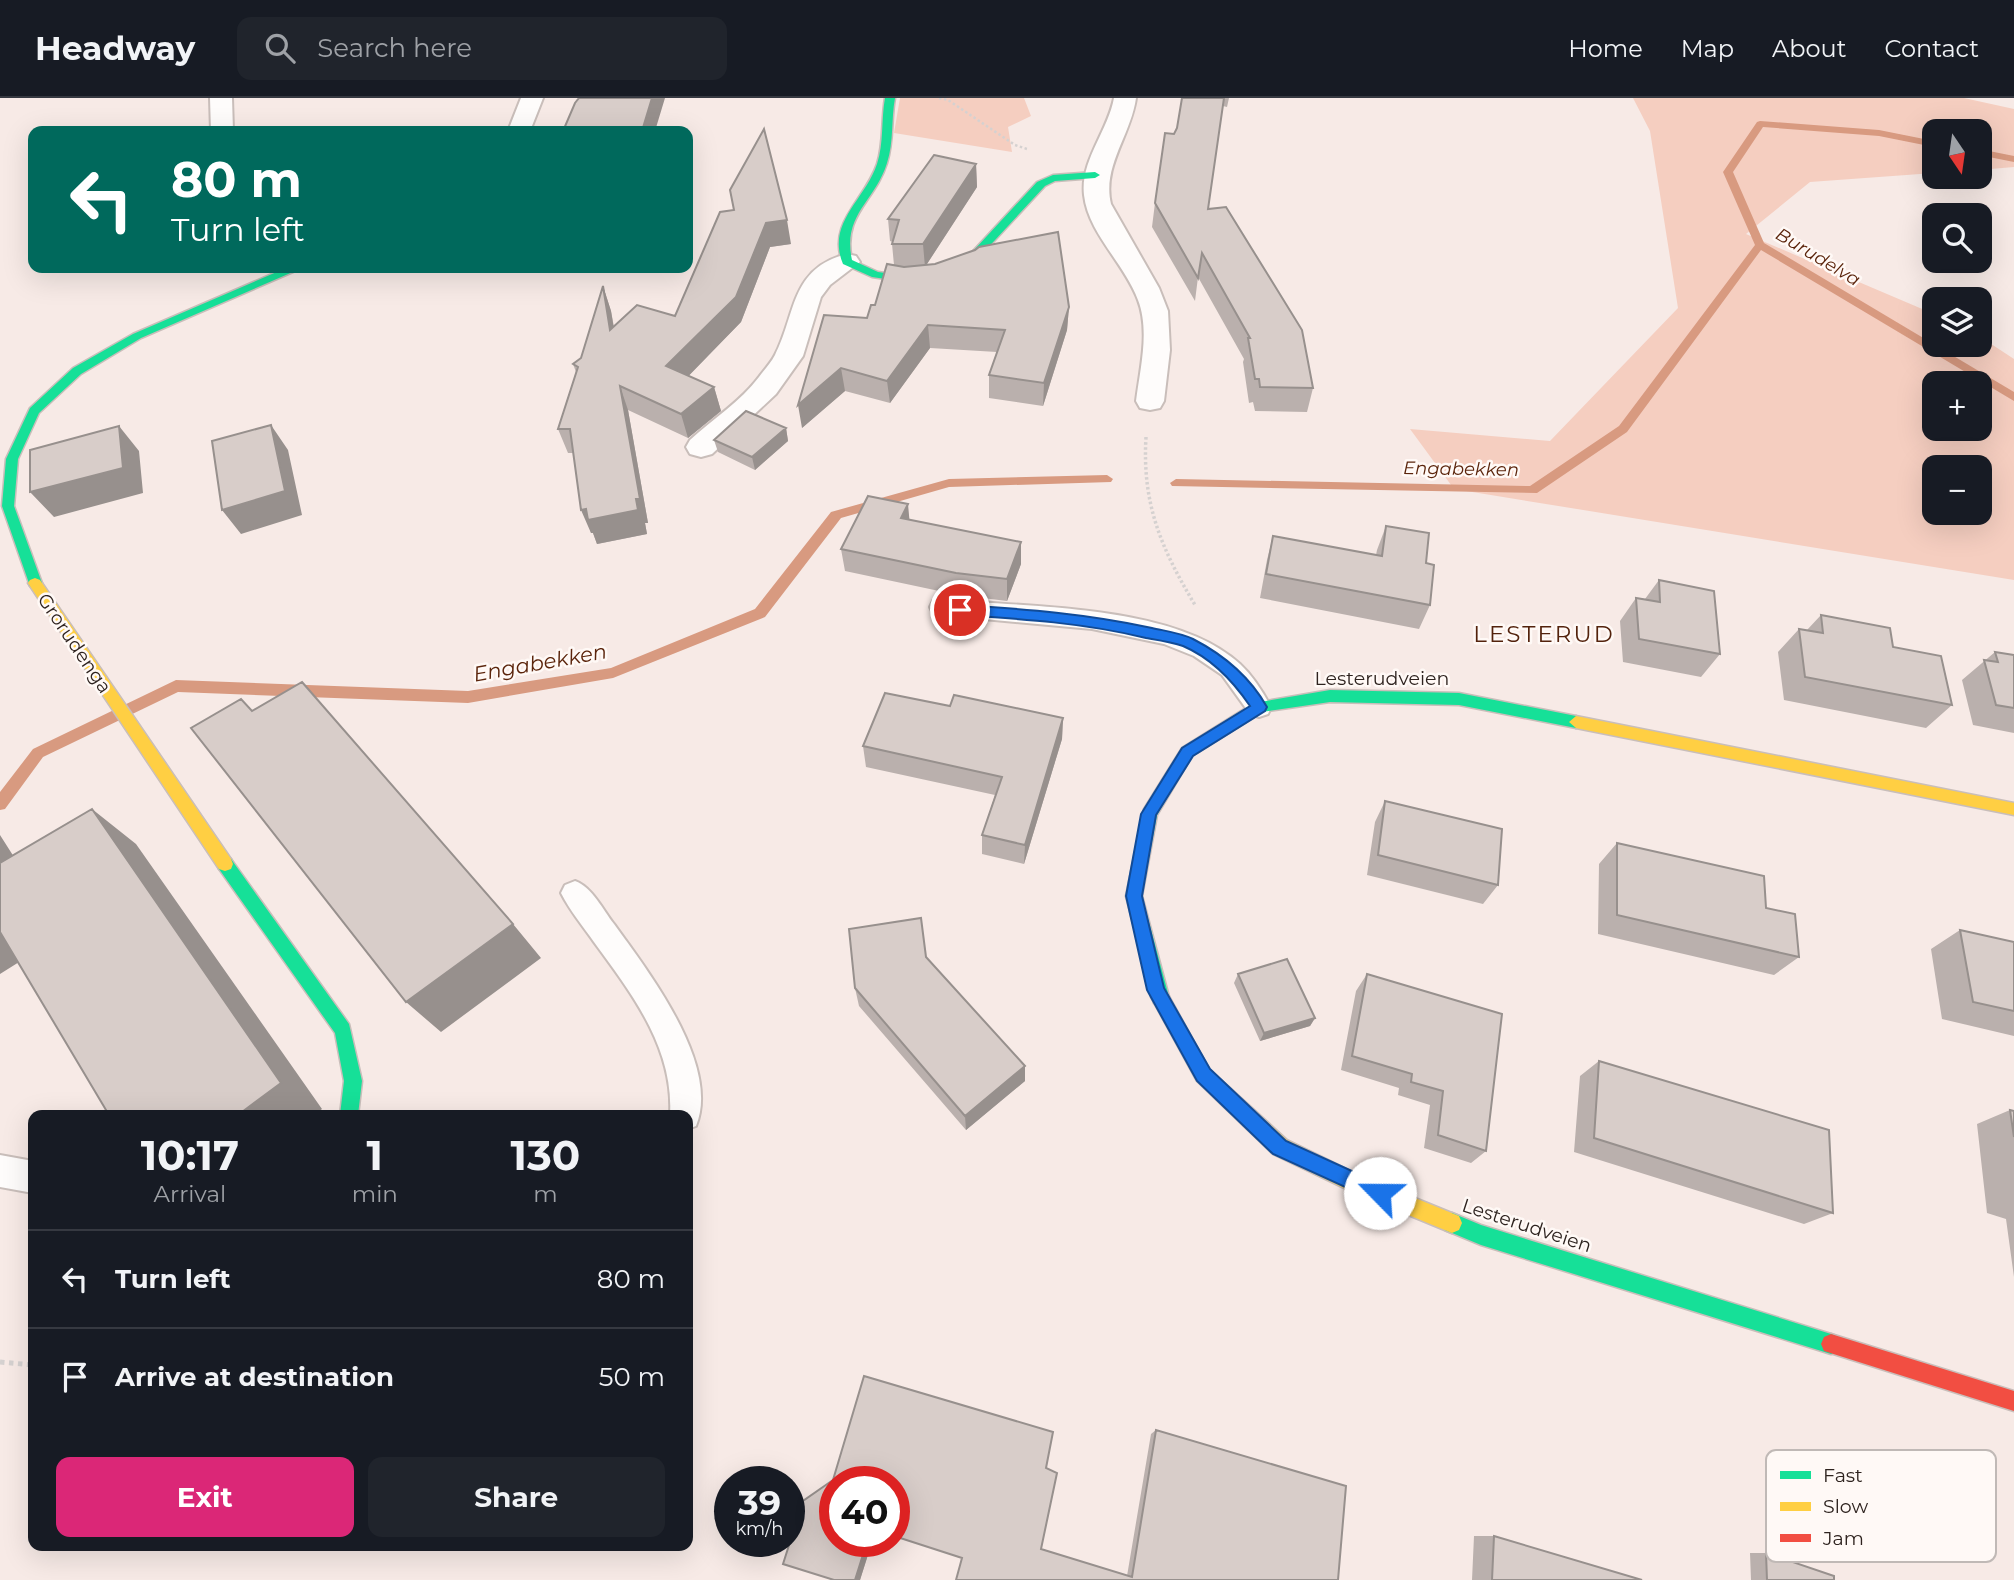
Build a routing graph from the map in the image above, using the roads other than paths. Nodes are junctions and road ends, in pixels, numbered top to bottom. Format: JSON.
{"nodes":[{"id":1,"x":221,"y":98,"type":"edge"},
{"id":2,"x":532,"y":98,"type":"edge"},
{"id":3,"x":890,"y":98,"type":"edge"},
{"id":4,"x":1125,"y":98,"type":"edge"},
{"id":5,"x":222,"y":126,"type":"edge"},
{"id":6,"x":521,"y":126,"type":"edge"},
{"id":7,"x":1082,"y":175,"type":"junction"},
{"id":8,"x":847,"y":262,"type":"junction"},
{"id":9,"x":275,"y":273,"type":"edge"},
{"id":10,"x":1150,"y":401,"type":"road end"},
{"id":11,"x":701,"y":447,"type":"dead end"},
{"id":12,"x":941,"y":607,"type":"dead end"},
{"id":13,"x":1259,"y":707,"type":"junction"},
{"id":14,"x":2014,"y":810,"type":"edge"},
{"id":15,"x":575,"y":893,"type":"dead end"},
{"id":16,"x":350,"y":1110,"type":"edge"},
{"id":17,"x":685,"y":1110,"type":"edge"},
{"id":18,"x":0,"y":1171,"type":"edge"},
{"id":19,"x":28,"y":1176,"type":"edge"},
{"id":20,"x":2014,"y":1401,"type":"edge"}],
"edges":[{"from":1,"to":5,"type":"street"},
{"from":2,"to":6,"type":"street"},
{"from":3,"to":8,"type":"street"},
{"from":4,"to":7,"type":"street"},
{"from":7,"to":8,"type":"street"},
{"from":7,"to":10,"type":"street"},
{"from":8,"to":11,"type":"street"},
{"from":9,"to":16,"type":"street","name":"Grorudenga"},
{"from":12,"to":13,"type":"lane"},
{"from":13,"to":14,"type":"street","name":"Lesterudveien"},
{"from":13,"to":20,"type":"street","name":"Lesterudveien"},
{"from":15,"to":17,"type":"lane"},
{"from":18,"to":19,"type":"lane"}]}
